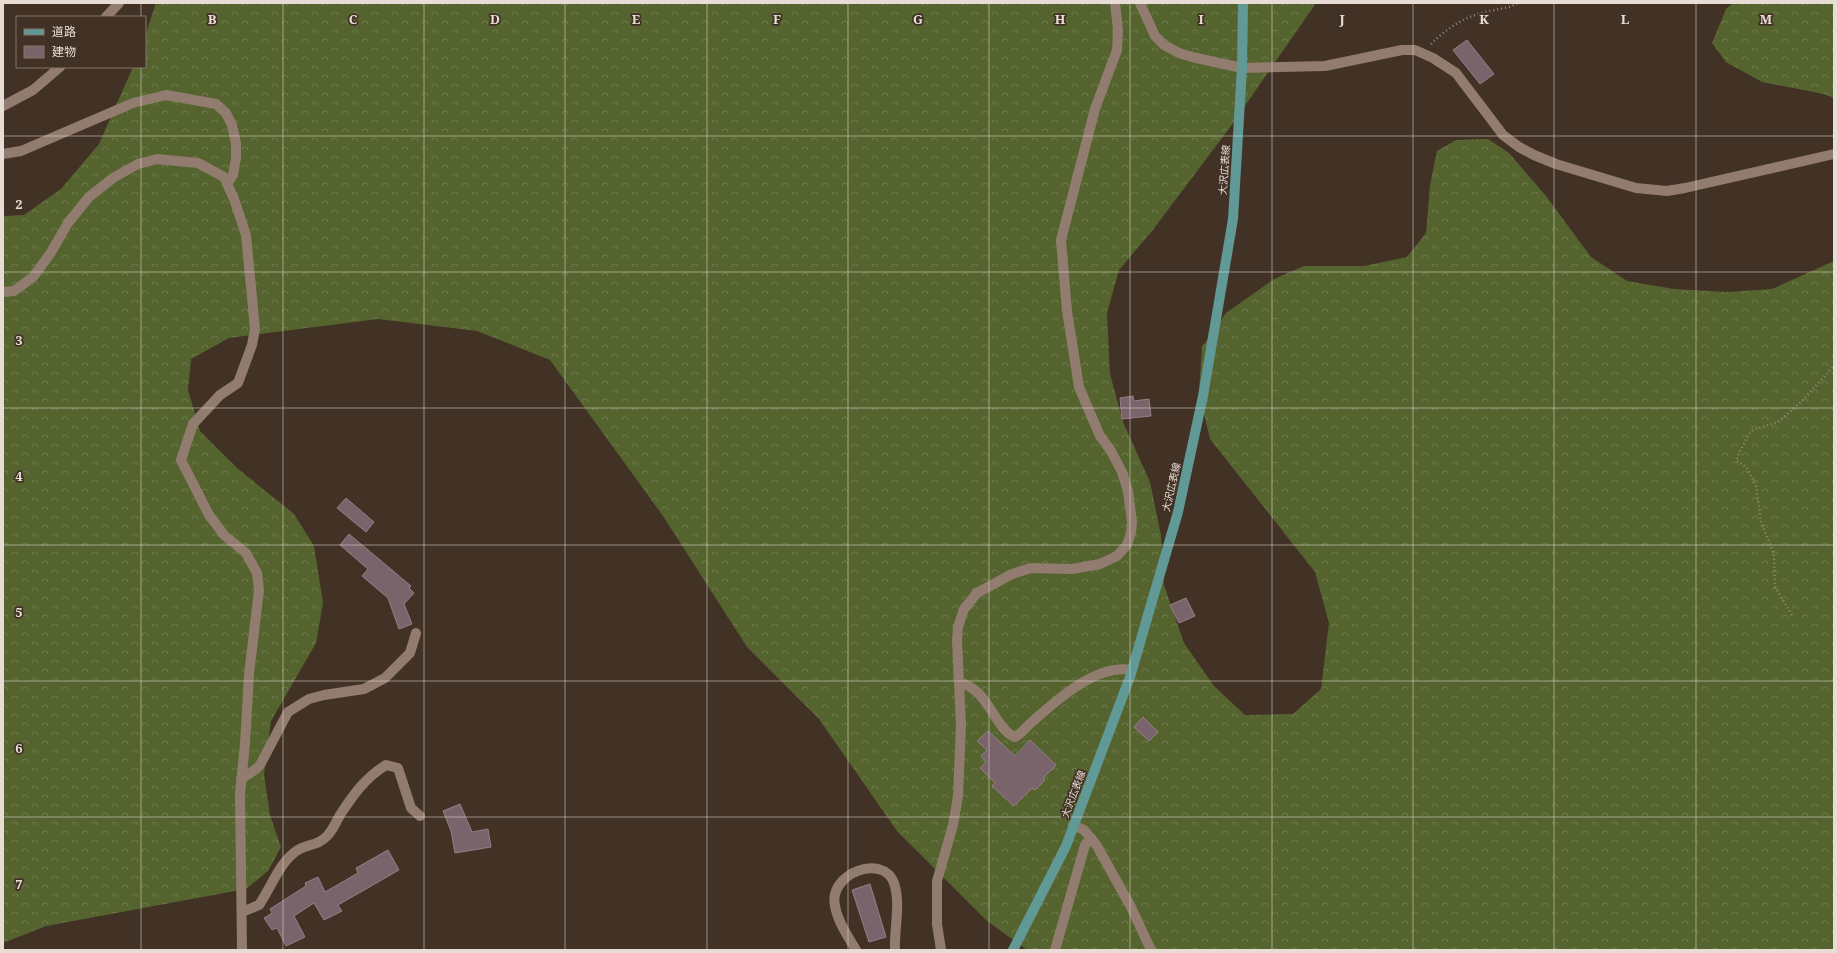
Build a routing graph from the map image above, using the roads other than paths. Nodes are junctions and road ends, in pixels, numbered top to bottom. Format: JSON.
{"nodes":[{"id":1,"x":119,"y":3,"type":"edge"},
{"id":2,"x":1115,"y":3,"type":"edge"},
{"id":3,"x":1140,"y":3,"type":"edge"},
{"id":4,"x":1243,"y":3,"type":"edge"},
{"id":5,"x":107,"y":16,"type":"edge"},
{"id":6,"x":59,"y":68,"type":"edge"},
{"id":7,"x":1242,"y":68,"type":"junction"},
{"id":8,"x":3,"y":106,"type":"edge"},
{"id":9,"x":3,"y":154,"type":"edge"},
{"id":10,"x":1834,"y":154,"type":"edge"},
{"id":11,"x":227,"y":184,"type":"junction"},
{"id":12,"x":3,"y":292,"type":"edge"},
{"id":13,"x":416,"y":633,"type":"dead end"},
{"id":14,"x":1132,"y":670,"type":"junction"},
{"id":15,"x":960,"y":683,"type":"junction"},
{"id":16,"x":241,"y":779,"type":"junction"},
{"id":17,"x":420,"y":816,"type":"dead end"},
{"id":18,"x":1073,"y":825,"type":"junction"},
{"id":19,"x":1091,"y":838,"type":"junction"},
{"id":20,"x":242,"y":912,"type":"junction"},
{"id":21,"x":242,"y":950,"type":"edge"},
{"id":22,"x":856,"y":950,"type":"edge"},
{"id":23,"x":895,"y":950,"type":"edge"},
{"id":24,"x":941,"y":950,"type":"edge"},
{"id":25,"x":1013,"y":950,"type":"edge"},
{"id":26,"x":1055,"y":950,"type":"edge"},
{"id":27,"x":1151,"y":950,"type":"edge"}],
"edges":[{"from":1,"to":5,"type":"street"},
{"from":2,"to":15,"type":"street"},
{"from":3,"to":7,"type":"street"},
{"from":4,"to":7,"type":"main road","name":"大沢広表線"},
{"from":6,"to":8,"type":"street"},
{"from":7,"to":10,"type":"street"},
{"from":7,"to":14,"type":"main road","name":"大沢広表線"},
{"from":9,"to":11,"type":"street"},
{"from":11,"to":12,"type":"street"},
{"from":11,"to":16,"type":"street"},
{"from":13,"to":16,"type":"street"},
{"from":14,"to":15,"type":"street"},
{"from":14,"to":18,"type":"main road","name":"大沢広表線"},
{"from":15,"to":24,"type":"street"},
{"from":16,"to":20,"type":"street"},
{"from":17,"to":20,"type":"street"},
{"from":18,"to":19,"type":"street"},
{"from":18,"to":25,"type":"main road","name":"大沢広表線"},
{"from":19,"to":26,"type":"street"},
{"from":19,"to":27,"type":"street"},
{"from":20,"to":21,"type":"street"},
{"from":22,"to":23,"type":"street"}]}
